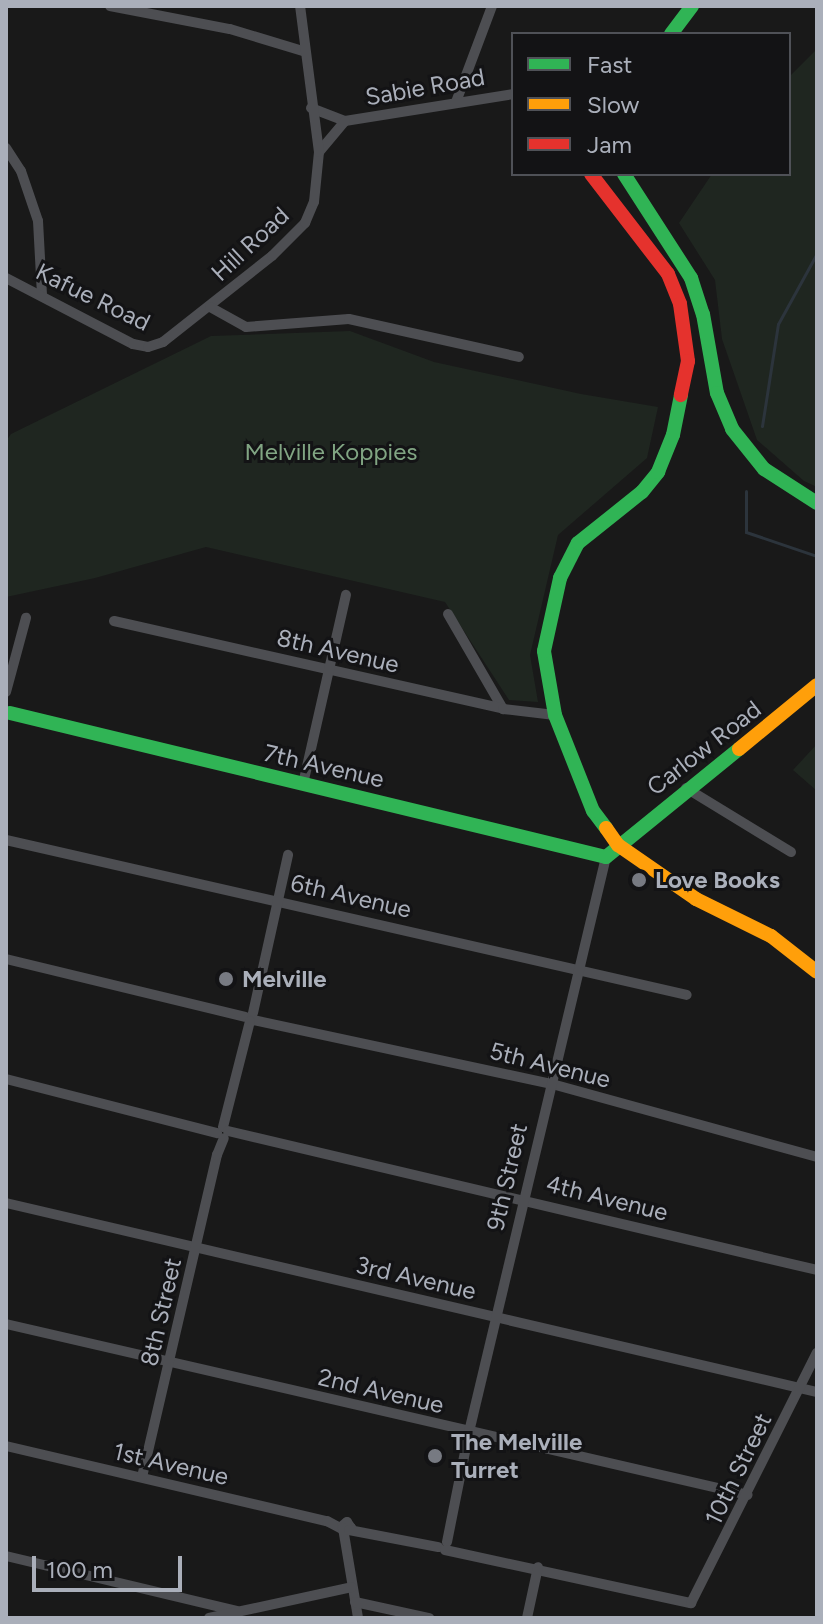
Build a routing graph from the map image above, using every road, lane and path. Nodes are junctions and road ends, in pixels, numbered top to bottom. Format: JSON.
{"nodes":[{"id":1,"x":110,"y":6,"type":"edge"},
{"id":2,"x":300,"y":6,"type":"edge"},
{"id":3,"x":492,"y":6,"type":"edge"},
{"id":4,"x":692,"y":6,"type":"edge"},
{"id":5,"x":668,"y":32,"type":"edge"},
{"id":6,"x":303,"y":51,"type":"junction"},
{"id":7,"x":511,"y":94,"type":"edge"},
{"id":8,"x":456,"y":102,"type":"junction"},
{"id":9,"x":311,"y":108,"type":"junction"},
{"id":10,"x":345,"y":121,"type":"junction"},
{"id":11,"x":6,"y":148,"type":"edge"},
{"id":12,"x":319,"y":152,"type":"junction"},
{"id":13,"x":593,"y":176,"type":"edge"},
{"id":14,"x":631,"y":178,"type":"edge"},
{"id":15,"x":6,"y":278,"type":"edge"},
{"id":16,"x":42,"y":295,"type":"junction"},
{"id":17,"x":210,"y":307,"type":"junction"},
{"id":18,"x":163,"y":342,"type":"joint"},
{"id":19,"x":519,"y":357,"type":"dead end"},
{"id":20,"x":817,"y":503,"type":"edge"},
{"id":21,"x":346,"y":595,"type":"dead end"},
{"id":22,"x":448,"y":614,"type":"dead end"},
{"id":23,"x":26,"y":618,"type":"dead end"},
{"id":24,"x":114,"y":621,"type":"dead end"},
{"id":25,"x":328,"y":669,"type":"junction"},
{"id":26,"x":817,"y":685,"type":"edge"},
{"id":27,"x":6,"y":692,"type":"edge"},
{"id":28,"x":503,"y":709,"type":"junction"},
{"id":29,"x":8,"y":714,"type":"edge"},
{"id":30,"x":555,"y":715,"type":"junction"},
{"id":31,"x":303,"y":784,"type":"junction"},
{"id":32,"x":686,"y":788,"type":"junction"},
{"id":33,"x":6,"y":840,"type":"edge"},
{"id":34,"x":618,"y":845,"type":"junction"},
{"id":35,"x":791,"y":852,"type":"dead end"},
{"id":36,"x":288,"y":855,"type":"dead end"},
{"id":37,"x":606,"y":857,"type":"junction"},
{"id":38,"x":279,"y":900,"type":"junction"},
{"id":39,"x":6,"y":959,"type":"edge"},
{"id":40,"x":578,"y":968,"type":"junction"},
{"id":41,"x":817,"y":972,"type":"edge"},
{"id":42,"x":687,"y":995,"type":"dead end"},
{"id":43,"x":249,"y":1016,"type":"junction"},
{"id":44,"x":6,"y":1079,"type":"edge"},
{"id":45,"x":552,"y":1084,"type":"junction"},
{"id":46,"x":222,"y":1133,"type":"junction"},
{"id":47,"x":817,"y":1157,"type":"edge"},
{"id":48,"x":525,"y":1199,"type":"junction"},
{"id":49,"x":6,"y":1203,"type":"edge"},
{"id":50,"x":196,"y":1248,"type":"junction"},
{"id":51,"x":817,"y":1270,"type":"edge"},
{"id":52,"x":497,"y":1316,"type":"junction"},
{"id":53,"x":6,"y":1324,"type":"edge"},
{"id":54,"x":817,"y":1353,"type":"edge"},
{"id":55,"x":169,"y":1363,"type":"junction"},
{"id":56,"x":800,"y":1389,"type":"junction"},
{"id":57,"x":817,"y":1392,"type":"edge"},
{"id":58,"x":469,"y":1432,"type":"junction"},
{"id":59,"x":6,"y":1446,"type":"edge"},
{"id":60,"x":142,"y":1477,"type":"junction"},
{"id":61,"x":748,"y":1495,"type":"junction"},
{"id":62,"x":346,"y":1527,"type":"junction"},
{"id":63,"x":443,"y":1544,"type":"junction"},
{"id":64,"x":6,"y":1556,"type":"edge"},
{"id":65,"x":538,"y":1567,"type":"junction"},
{"id":66,"x":352,"y":1587,"type":"junction"},
{"id":67,"x":695,"y":1601,"type":"joint"},
{"id":68,"x":355,"y":1602,"type":"junction"},
{"id":69,"x":237,"y":1611,"type":"junction"},
{"id":70,"x":209,"y":1618,"type":"edge"},
{"id":71,"x":358,"y":1618,"type":"edge"},
{"id":72,"x":429,"y":1618,"type":"edge"},
{"id":73,"x":527,"y":1618,"type":"edge"}],
"edges":[{"from":1,"to":6,"type":"street"},
{"from":2,"to":6,"type":"street","name":"Hill Road"},
{"from":3,"to":8,"type":"street"},
{"from":4,"to":5,"type":"street"},
{"from":6,"to":9,"type":"street","name":"Hill Road"},
{"from":7,"to":8,"type":"street","name":"Sabie Road"},
{"from":8,"to":10,"type":"street","name":"Sabie Road"},
{"from":9,"to":10,"type":"street","name":"Sabie Road"},
{"from":9,"to":12,"type":"street","name":"Hill Road"},
{"from":10,"to":12,"type":"street","name":"Sabie Road"},
{"from":11,"to":16,"type":"street"},
{"from":12,"to":17,"type":"street","name":"Hill Road"},
{"from":13,"to":30,"type":"street"},
{"from":14,"to":20,"type":"street"},
{"from":15,"to":16,"type":"street","name":"Kafue Road"},
{"from":16,"to":18,"type":"street","name":"Kafue Road"},
{"from":17,"to":18,"type":"street","name":"Hill Road"},
{"from":17,"to":19,"type":"street"},
{"from":21,"to":25,"type":"street"},
{"from":22,"to":28,"type":"street"},
{"from":23,"to":27,"type":"street"},
{"from":24,"to":25,"type":"street","name":"8th Avenue"},
{"from":25,"to":28,"type":"street","name":"8th Avenue"},
{"from":25,"to":31,"type":"street"},
{"from":26,"to":32,"type":"street","name":"Carlow Road"},
{"from":27,"to":29,"type":"street"},
{"from":28,"to":30,"type":"street","name":"8th Avenue"},
{"from":29,"to":31,"type":"street","name":"7th Avenue"},
{"from":30,"to":34,"type":"street"},
{"from":31,"to":37,"type":"street","name":"7th Avenue"},
{"from":32,"to":34,"type":"street","name":"Carlow Road"},
{"from":32,"to":35,"type":"street"},
{"from":33,"to":38,"type":"street","name":"6th Avenue"},
{"from":34,"to":37,"type":"street"},
{"from":34,"to":41,"type":"street"},
{"from":36,"to":38,"type":"street","name":"8th Street"},
{"from":37,"to":40,"type":"street","name":"9th Street"},
{"from":38,"to":40,"type":"street","name":"6th Avenue"},
{"from":38,"to":43,"type":"street","name":"8th Street"},
{"from":39,"to":43,"type":"street","name":"5th Avenue"},
{"from":40,"to":42,"type":"street","name":"6th Avenue"},
{"from":40,"to":45,"type":"street","name":"9th Street"},
{"from":43,"to":45,"type":"street","name":"5th Avenue"},
{"from":43,"to":46,"type":"street","name":"8th Street"},
{"from":44,"to":46,"type":"street","name":"4th Avenue"},
{"from":45,"to":47,"type":"street","name":"5th Avenue"},
{"from":45,"to":48,"type":"street","name":"9th Street"},
{"from":46,"to":48,"type":"street","name":"4th Avenue"},
{"from":46,"to":50,"type":"street","name":"8th Street"},
{"from":48,"to":51,"type":"street","name":"4th Avenue"},
{"from":48,"to":52,"type":"street","name":"9th Street"},
{"from":49,"to":50,"type":"street","name":"3rd Avenue"},
{"from":50,"to":52,"type":"street","name":"3rd Avenue"},
{"from":50,"to":55,"type":"street","name":"8th Street"},
{"from":52,"to":56,"type":"street","name":"3rd Avenue"},
{"from":52,"to":58,"type":"street","name":"9th Street"},
{"from":53,"to":55,"type":"street","name":"2nd Avenue"},
{"from":54,"to":56,"type":"street","name":"10th Street"},
{"from":55,"to":58,"type":"street","name":"2nd Avenue"},
{"from":55,"to":60,"type":"street","name":"8th Street"},
{"from":56,"to":57,"type":"street","name":"3rd Avenue"},
{"from":56,"to":61,"type":"street","name":"10th Street"},
{"from":58,"to":61,"type":"street","name":"2nd Avenue"},
{"from":58,"to":63,"type":"street","name":"9th Street"},
{"from":59,"to":60,"type":"street","name":"1st Avenue"},
{"from":60,"to":62,"type":"street","name":"1st Avenue"},
{"from":61,"to":67,"type":"street","name":"10th Street"},
{"from":62,"to":63,"type":"street","name":"1st Avenue"},
{"from":62,"to":66,"type":"street"},
{"from":63,"to":65,"type":"street","name":"1st Avenue"},
{"from":64,"to":69,"type":"street"},
{"from":65,"to":67,"type":"street","name":"1st Avenue"},
{"from":65,"to":73,"type":"street"},
{"from":66,"to":68,"type":"street"},
{"from":66,"to":69,"type":"street"},
{"from":68,"to":71,"type":"street"},
{"from":68,"to":72,"type":"street"},
{"from":69,"to":70,"type":"street"}]}
